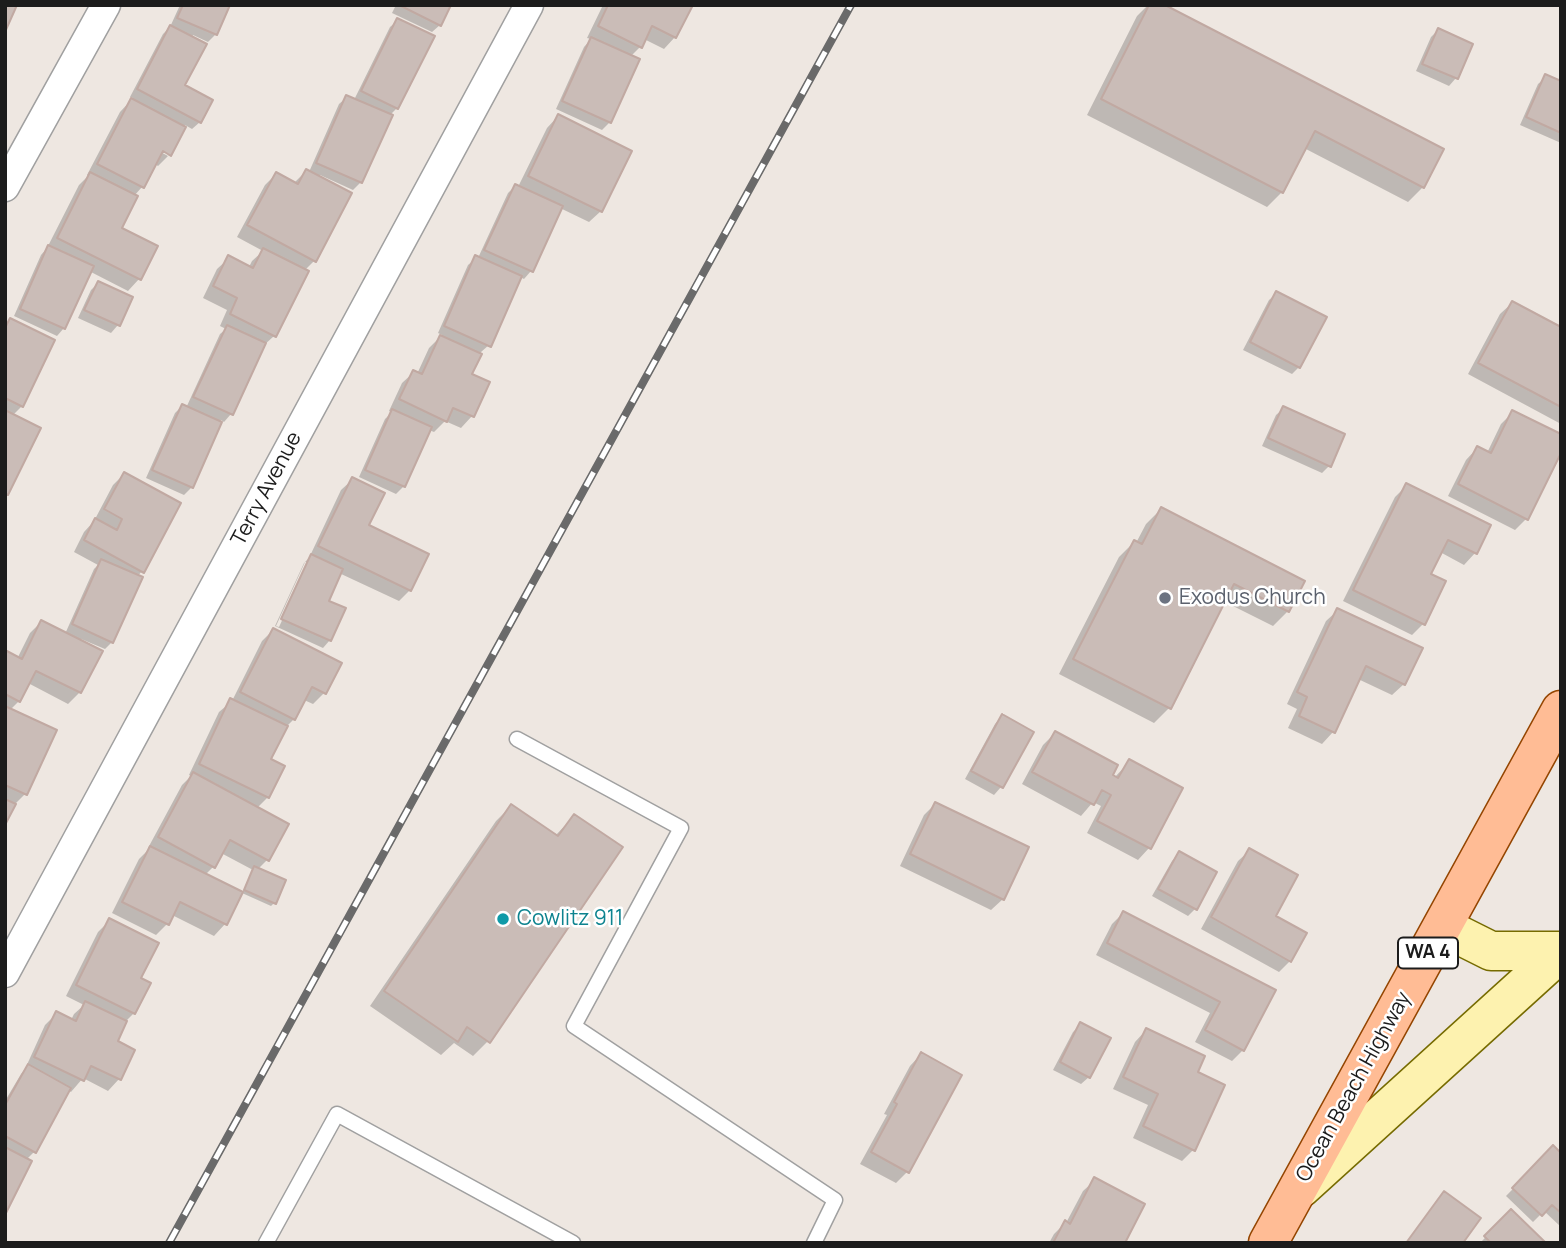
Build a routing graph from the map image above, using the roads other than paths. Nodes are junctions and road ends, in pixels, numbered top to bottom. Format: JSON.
{"nodes":[{"id":1,"x":106,"y":5,"type":"edge"},
{"id":2,"x":528,"y":5,"type":"edge"},
{"id":3,"x":5,"y":187,"type":"edge"},
{"id":4,"x":1561,"y":710,"type":"edge"},
{"id":5,"x":517,"y":739,"type":"dead end"},
{"id":6,"x":1443,"y":926,"type":"junction"},
{"id":7,"x":5,"y":973,"type":"edge"},
{"id":8,"x":1294,"y":1195,"type":"junction"},
{"id":9,"x":266,"y":1243,"type":"edge"},
{"id":10,"x":573,"y":1243,"type":"edge"},
{"id":11,"x":814,"y":1243,"type":"edge"},
{"id":12,"x":1268,"y":1243,"type":"edge"}],
"edges":[{"from":1,"to":3,"type":"street"},
{"from":2,"to":7,"type":"street","name":"Terry Avenue"},
{"from":4,"to":6,"type":"main road","name":"Ocean Beach Highway","number":"WA 4"},
{"from":5,"to":11,"type":"lane"},
{"from":6,"to":8,"type":"main road","name":"Ocean Beach Highway","number":"WA 4"},
{"from":6,"to":8,"type":"main road"},
{"from":8,"to":12,"type":"main road","name":"Ocean Beach Highway","number":"WA 4"},
{"from":9,"to":10,"type":"lane"}]}
